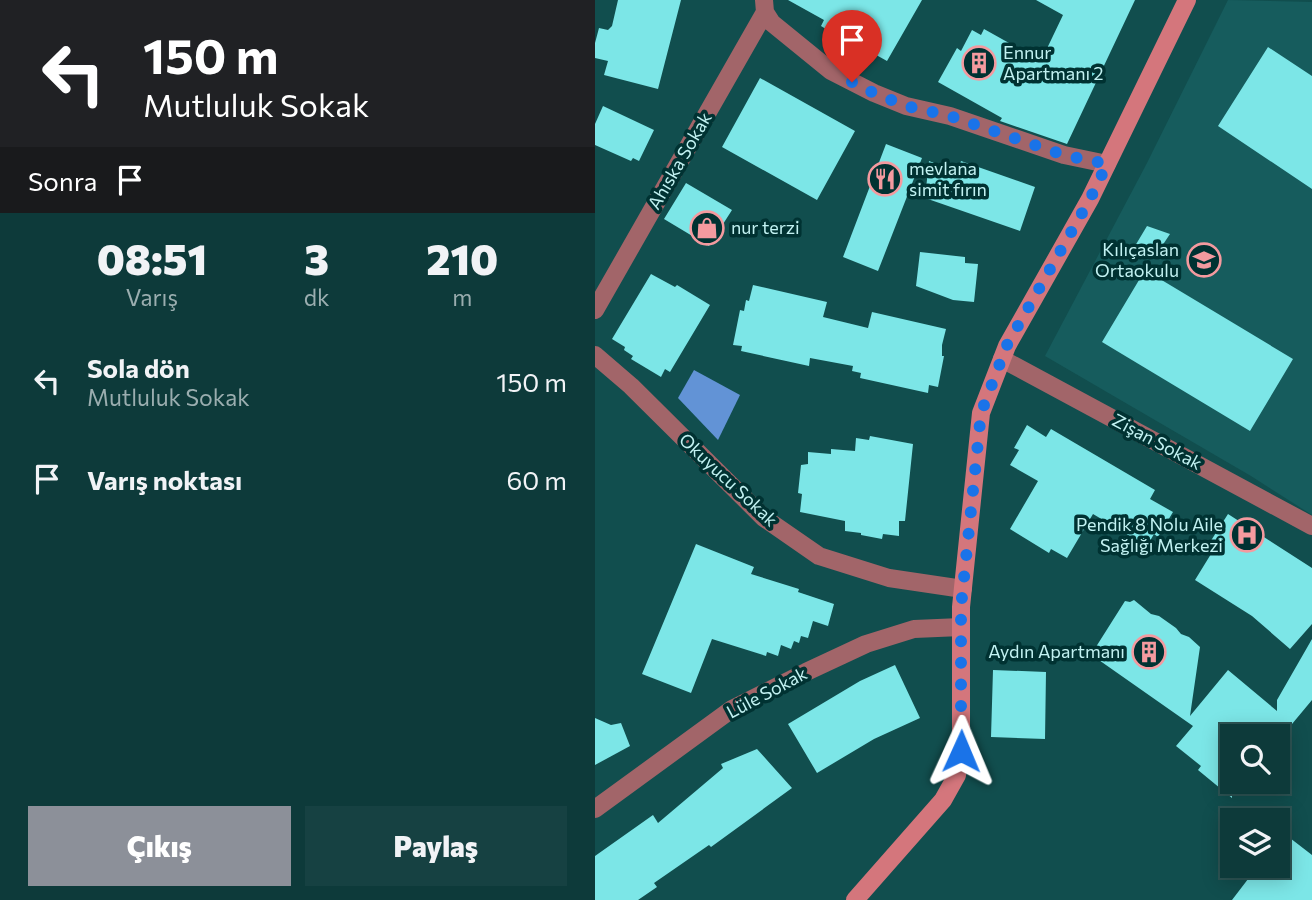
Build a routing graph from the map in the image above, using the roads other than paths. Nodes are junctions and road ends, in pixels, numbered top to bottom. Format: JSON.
{"nodes":[{"id":1,"x":1187,"y":0,"type":"edge"},
{"id":2,"x":765,"y":6,"type":"edge"},
{"id":3,"x":1107,"y":164,"type":"junction"},
{"id":4,"x":595,"y":310,"type":"edge"},
{"id":5,"x":595,"y":355,"type":"edge"},
{"id":6,"x":1002,"y":359,"type":"junction"},
{"id":7,"x":1312,"y":526,"type":"edge"},
{"id":8,"x":963,"y":589,"type":"junction"},
{"id":9,"x":961,"y":627,"type":"junction"},
{"id":10,"x":595,"y":809,"type":"edge"},
{"id":11,"x":855,"y":900,"type":"edge"}],
"edges":[{"from":1,"to":3,"type":"street"},
{"from":2,"to":3,"type":"street"},
{"from":2,"to":4,"type":"street","name":"Ahıska Sokak"},
{"from":3,"to":6,"type":"street"},
{"from":5,"to":8,"type":"street","name":"Okuyucu Sokak"},
{"from":6,"to":7,"type":"street","name":"Zişan Sokak"},
{"from":6,"to":8,"type":"street"},
{"from":8,"to":9,"type":"street"},
{"from":9,"to":10,"type":"street","name":"Lüle Sokak"},
{"from":9,"to":11,"type":"street"}]}
